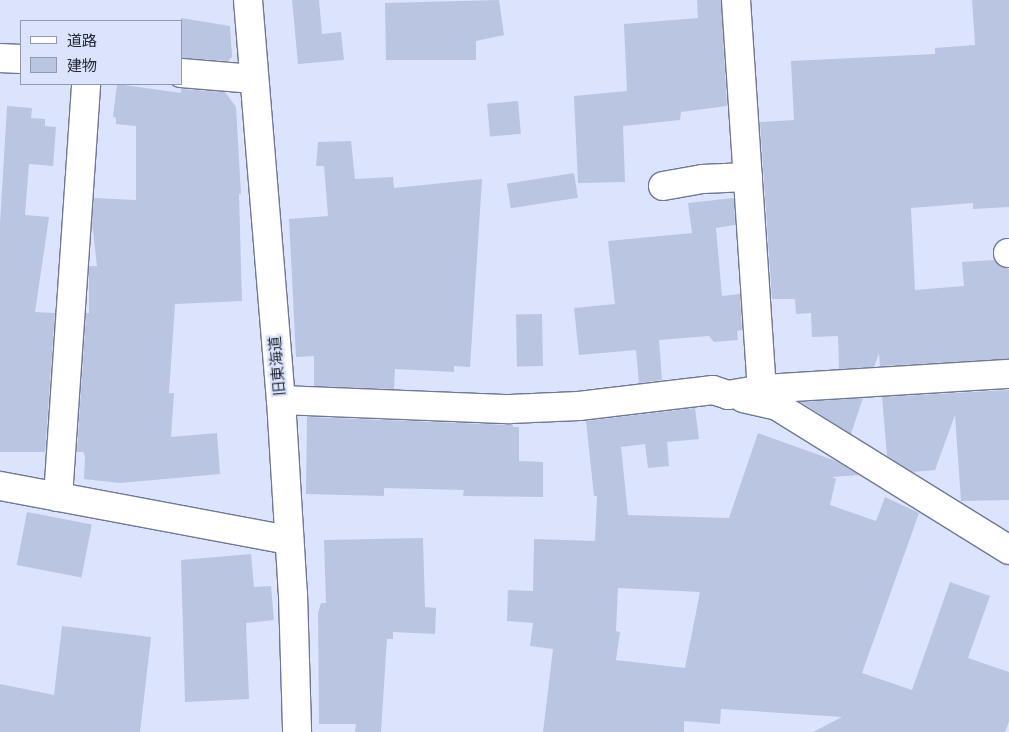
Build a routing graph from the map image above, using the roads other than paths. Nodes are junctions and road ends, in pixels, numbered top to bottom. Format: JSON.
{"nodes":[{"id":1,"x":248,"y":0,"type":"edge"},
{"id":2,"x":736,"y":0,"type":"edge"},
{"id":3,"x":0,"y":58,"type":"edge"},
{"id":4,"x":20,"y":60,"type":"edge"},
{"id":5,"x":182,"y":73,"type":"edge"},
{"id":6,"x":254,"y":79,"type":"junction"},
{"id":7,"x":86,"y":85,"type":"edge"},
{"id":8,"x":748,"y":177,"type":"junction"},
{"id":9,"x":663,"y":186,"type":"dead end"},
{"id":10,"x":1009,"y":374,"type":"edge"},
{"id":11,"x":762,"y":389,"type":"junction"},
{"id":12,"x":728,"y":394,"type":"junction"},
{"id":13,"x":281,"y":400,"type":"junction"},
{"id":14,"x":0,"y":486,"type":"edge"},
{"id":15,"x":58,"y":497,"type":"junction"},
{"id":16,"x":289,"y":540,"type":"junction"},
{"id":17,"x":1009,"y":550,"type":"edge"},
{"id":18,"x":297,"y":732,"type":"edge"}],
"edges":[{"from":1,"to":6,"type":"street","name":"旧東海道"},
{"from":2,"to":8,"type":"street"},
{"from":3,"to":4,"type":"street"},
{"from":5,"to":6,"type":"street"},
{"from":6,"to":13,"type":"street","name":"旧東海道"},
{"from":7,"to":15,"type":"street"},
{"from":8,"to":9,"type":"street"},
{"from":8,"to":11,"type":"street"},
{"from":10,"to":11,"type":"street"},
{"from":11,"to":12,"type":"street"},
{"from":12,"to":13,"type":"street"},
{"from":12,"to":17,"type":"street"},
{"from":13,"to":16,"type":"street","name":"旧東海道"},
{"from":14,"to":15,"type":"street"},
{"from":15,"to":16,"type":"street"},
{"from":16,"to":18,"type":"street","name":"旧東海道"}]}
